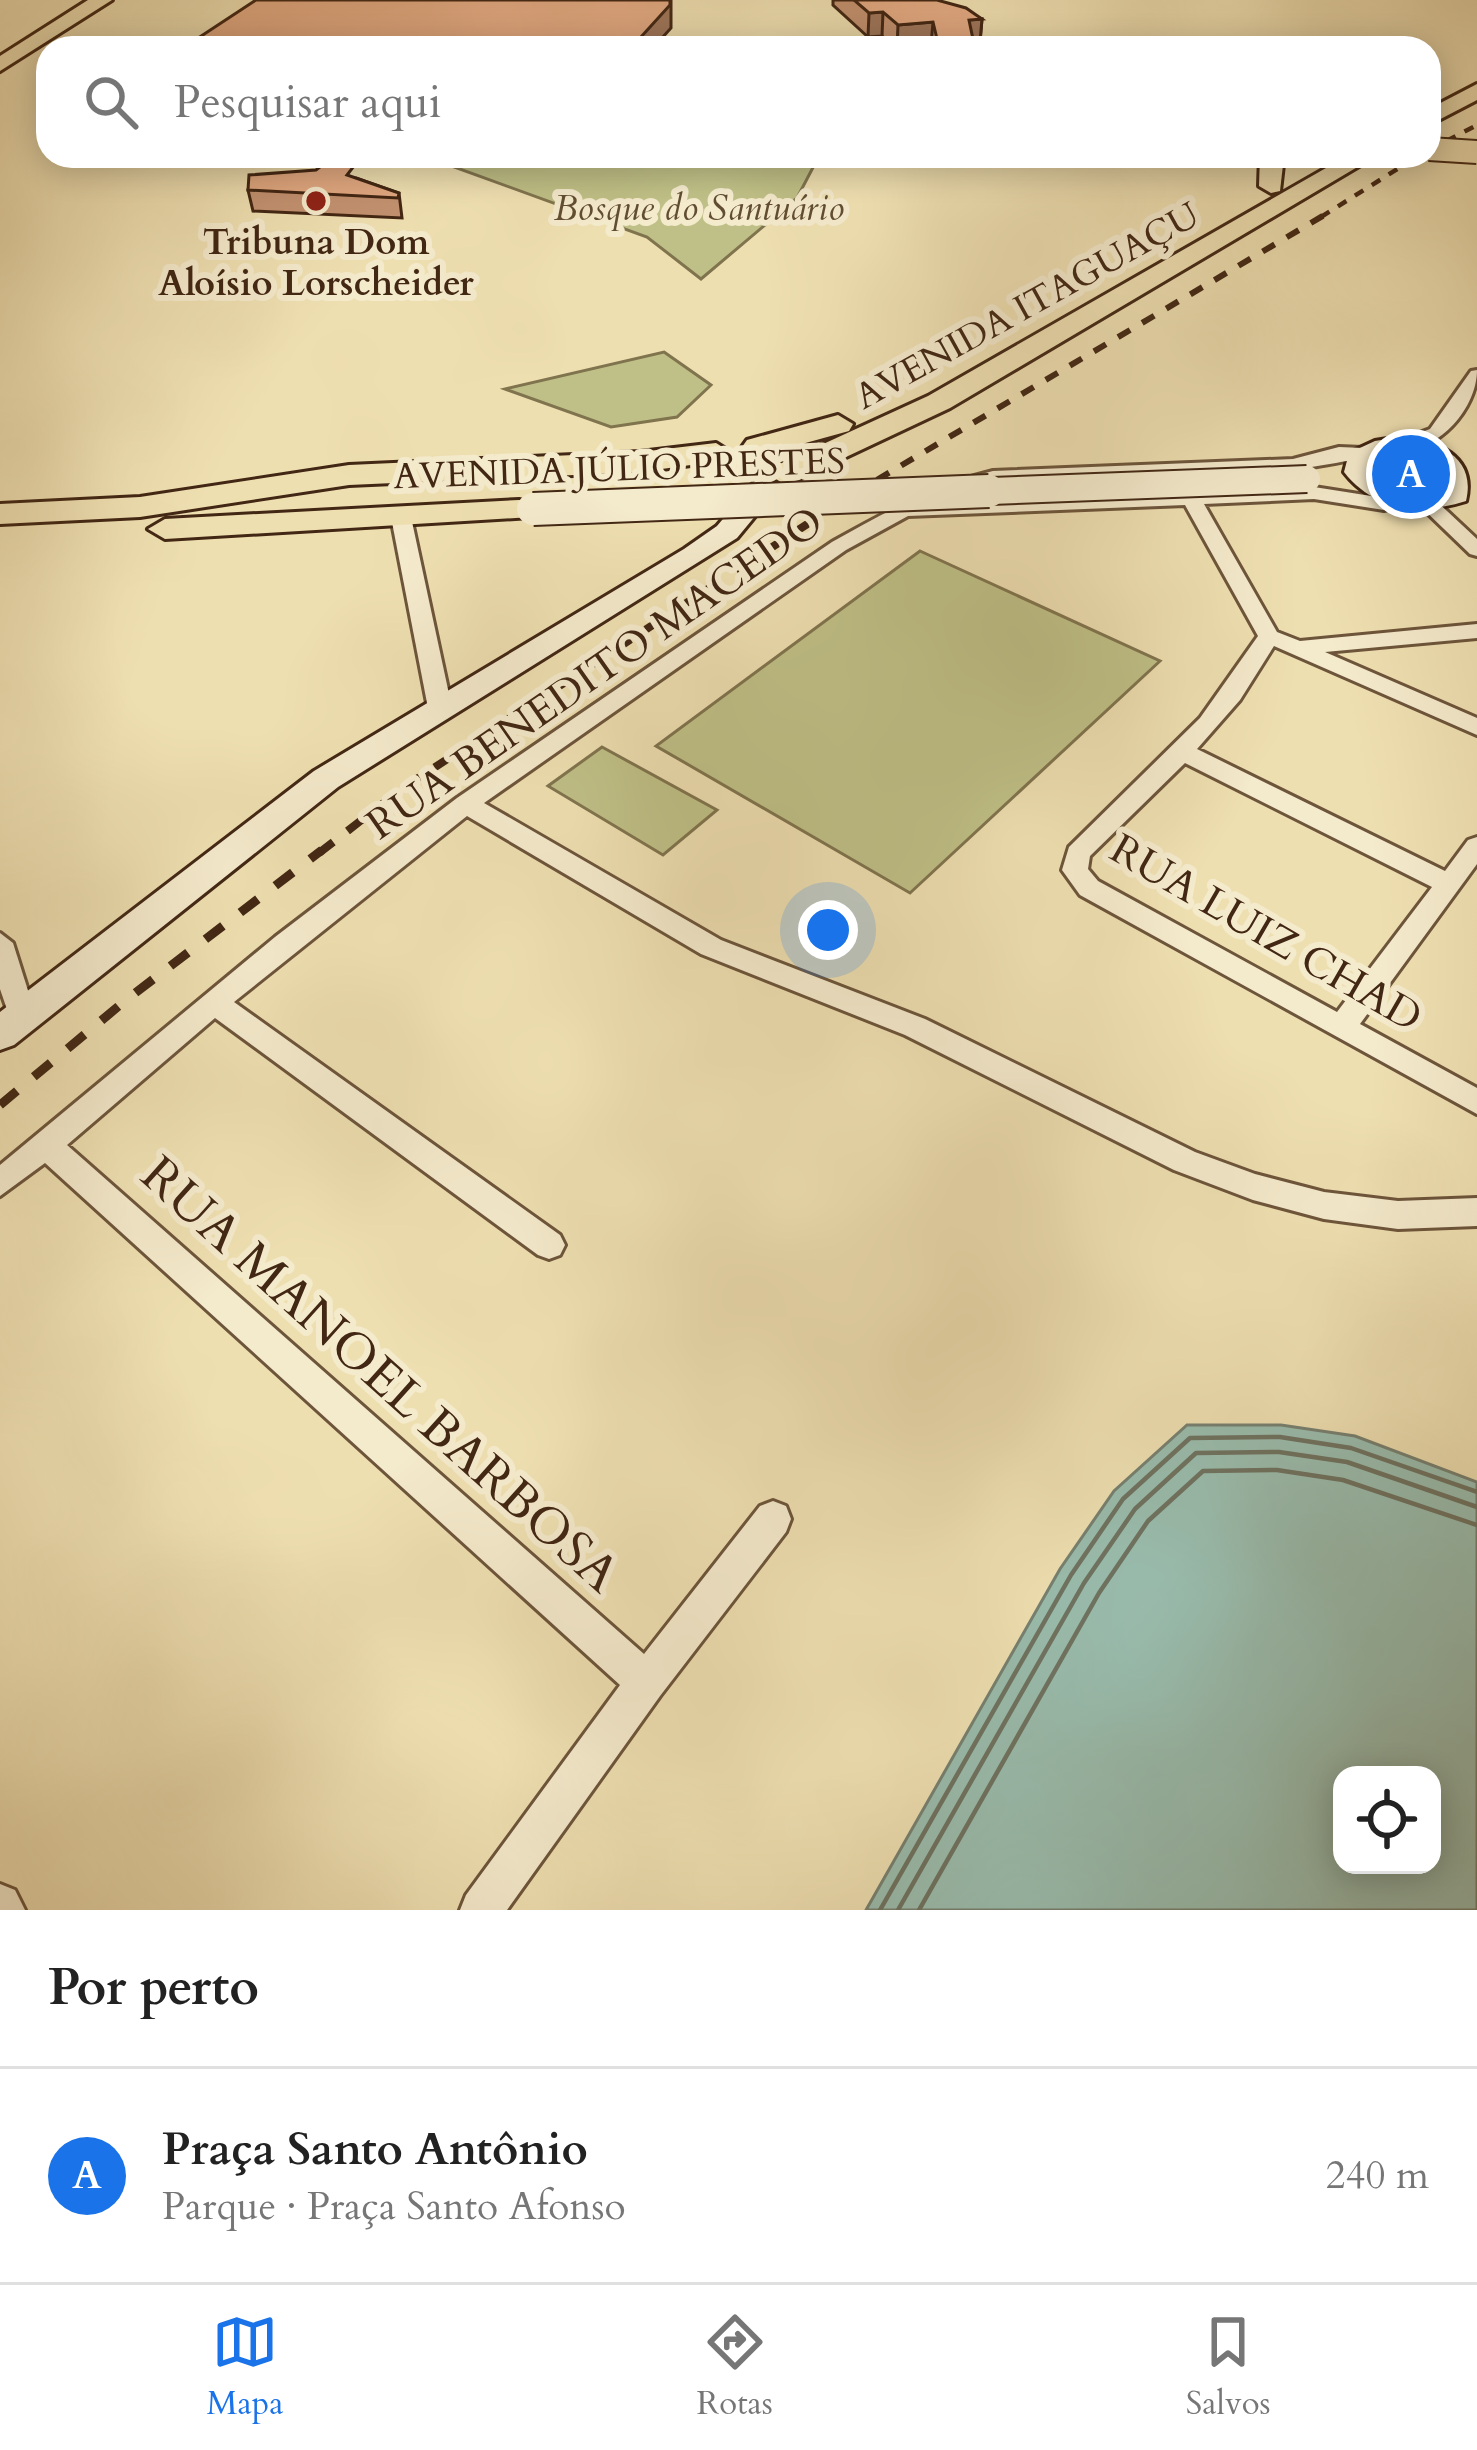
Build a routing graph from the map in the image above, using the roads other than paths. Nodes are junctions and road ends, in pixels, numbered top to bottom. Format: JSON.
{"nodes":[{"id":1,"x":83,"y":0,"type":"edge"},
{"id":2,"x":102,"y":0,"type":"edge"},
{"id":3,"x":42,"y":36,"type":"edge"},
{"id":4,"x":36,"y":40,"type":"edge"},
{"id":5,"x":1,"y":61,"type":"edge"},
{"id":6,"x":1477,"y":75,"type":"edge"},
{"id":7,"x":1441,"y":91,"type":"edge"},
{"id":8,"x":1441,"y":107,"type":"edge"},
{"id":9,"x":1467,"y":116,"type":"edge"},
{"id":10,"x":1441,"y":138,"type":"edge"},
{"id":11,"x":1477,"y":146,"type":"edge"},
{"id":12,"x":1441,"y":148,"type":"edge"},
{"id":13,"x":1272,"y":168,"type":"edge"},
{"id":14,"x":1302,"y":168,"type":"edge"},
{"id":15,"x":1358,"y":168,"type":"edge"},
{"id":16,"x":1271,"y":186,"type":"junction"},
{"id":17,"x":1477,"y":375,"type":"edge"},
{"id":18,"x":1357,"y":472,"type":"junction"},
{"id":19,"x":1460,"y":474,"type":"edge"},
{"id":20,"x":322,"y":478,"type":"junction"},
{"id":21,"x":744,"y":482,"type":"junction"},
{"id":22,"x":268,"y":487,"type":"junction"},
{"id":23,"x":1191,"y":499,"type":"junction"},
{"id":24,"x":1417,"y":501,"type":"junction"},
{"id":25,"x":399,"y":505,"type":"junction"},
{"id":26,"x":526,"y":509,"type":"joint"},
{"id":27,"x":0,"y":514,"type":"edge"},
{"id":28,"x":899,"y":514,"type":"junction"},
{"id":29,"x":290,"y":523,"type":"junction"},
{"id":30,"x":0,"y":536,"type":"edge"},
{"id":31,"x":1477,"y":550,"type":"edge"},
{"id":32,"x":1477,"y":631,"type":"edge"},
{"id":33,"x":1269,"y":636,"type":"junction"},
{"id":34,"x":1295,"y":648,"type":"junction"},
{"id":35,"x":440,"y":708,"type":"junction"},
{"id":36,"x":1477,"y":728,"type":"edge"},
{"id":37,"x":1180,"y":751,"type":"junction"},
{"id":38,"x":466,"y":804,"type":"junction"},
{"id":39,"x":1477,"y":846,"type":"edge"},
{"id":40,"x":1447,"y":883,"type":"junction"},
{"id":41,"x":0,"y":944,"type":"edge"},
{"id":42,"x":214,"y":1003,"type":"junction"},
{"id":43,"x":11,"y":1025,"type":"edge"},
{"id":44,"x":1341,"y":1028,"type":"junction"},
{"id":45,"x":1477,"y":1102,"type":"edge"},
{"id":46,"x":45,"y":1144,"type":"junction"},
{"id":47,"x":0,"y":1183,"type":"edge"},
{"id":48,"x":1477,"y":1212,"type":"edge"},
{"id":49,"x":550,"y":1245,"type":"dead end"},
{"id":50,"x":773,"y":1519,"type":"dead end"},
{"id":51,"x":646,"y":1682,"type":"junction"},
{"id":52,"x":481,"y":1910,"type":"edge"}],
"edges":[{"from":1,"to":5,"type":"main road"},
{"from":2,"to":3,"type":"main road"},
{"from":4,"to":5,"type":"main road"},
{"from":6,"to":7,"type":"main road"},
{"from":6,"to":8,"type":"main road"},
{"from":9,"to":11,"type":"main road"},
{"from":10,"to":11,"type":"main road","bridge":true},
{"from":11,"to":12,"type":"main road","bridge":true},
{"from":13,"to":16,"type":"main road"},
{"from":14,"to":16,"type":"main road","name":"AVENIDA ITAGUAÇU"},
{"from":15,"to":21,"type":"main road","name":"AVENIDA ITAGUAÇU"},
{"from":16,"to":21,"type":"main road","name":"AVENIDA ITAGUAÇU"},
{"from":17,"to":19,"type":"street"},
{"from":18,"to":19,"type":"main road"},
{"from":18,"to":24,"type":"main road"},
{"from":18,"to":26,"type":"main road","name":"AVENIDA JÚLIO PRESTES","bridge":true},
{"from":18,"to":28,"type":"street","name":"AVENIDA JÚLIO PRESTES"},
{"from":19,"to":24,"type":"main road"},
{"from":20,"to":21,"type":"main road","name":"AVENIDA JÚLIO PRESTES"},
{"from":20,"to":22,"type":"main road","name":"AVENIDA JÚLIO PRESTES"},
{"from":20,"to":25,"type":"main road"},
{"from":21,"to":25,"type":"main road","name":"AVENIDA JÚLIO PRESTES"},
{"from":21,"to":35,"type":"main road"},
{"from":22,"to":27,"type":"main road","name":"AVENIDA JÚLIO PRESTES"},
{"from":22,"to":29,"type":"main road"},
{"from":23,"to":24,"type":"street","name":"RUA BENEDITO MACEDO"},
{"from":23,"to":28,"type":"street","name":"RUA BENEDITO MACEDO"},
{"from":23,"to":33,"type":"street"},
{"from":24,"to":31,"type":"street"},
{"from":25,"to":26,"type":"main road","name":"AVENIDA JÚLIO PRESTES"},
{"from":25,"to":29,"type":"main road","name":"AVENIDA JÚLIO PRESTES"},
{"from":25,"to":35,"type":"street"},
{"from":28,"to":38,"type":"street","name":"RUA BENEDITO MACEDO"},
{"from":29,"to":30,"type":"main road","name":"AVENIDA JÚLIO PRESTES"},
{"from":32,"to":34,"type":"street"},
{"from":33,"to":34,"type":"street"},
{"from":33,"to":37,"type":"street"},
{"from":34,"to":36,"type":"street"},
{"from":35,"to":43,"type":"main road"},
{"from":37,"to":40,"type":"street"},
{"from":37,"to":44,"type":"street","name":"RUA LUIZ CHAD"},
{"from":38,"to":42,"type":"street","name":"RUA BENEDITO MACEDO"},
{"from":38,"to":48,"type":"street"},
{"from":39,"to":40,"type":"street"},
{"from":40,"to":44,"type":"street"},
{"from":41,"to":43,"type":"street"},
{"from":42,"to":46,"type":"street","name":"RUA BENEDITO MACEDO"},
{"from":42,"to":49,"type":"street"},
{"from":44,"to":45,"type":"street","name":"RUA LUIZ CHAD"},
{"from":46,"to":47,"type":"street","name":"RUA BENEDITO MACEDO"},
{"from":46,"to":51,"type":"street","name":"RUA MANOEL BARBOSA"},
{"from":50,"to":51,"type":"street"},
{"from":51,"to":52,"type":"street"}]}
